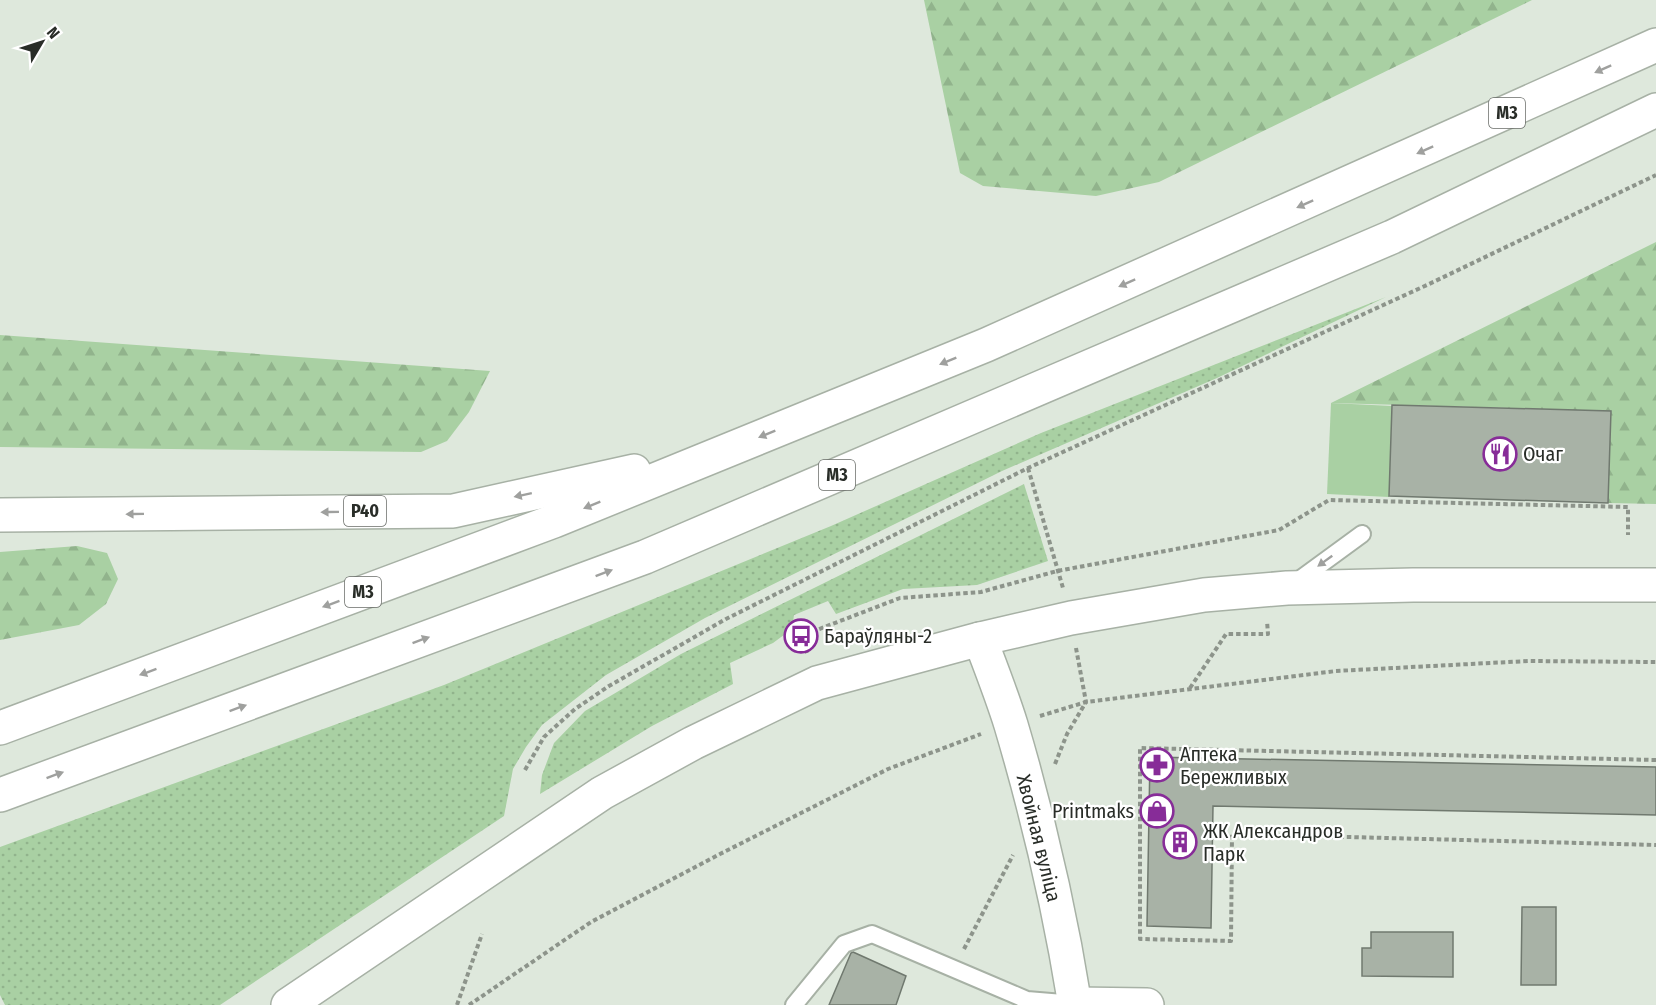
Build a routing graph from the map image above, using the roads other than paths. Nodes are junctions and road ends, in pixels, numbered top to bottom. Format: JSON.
{"nodes":[{"id":1,"x":1656,"y":45,"type":"edge"},
{"id":2,"x":1656,"y":110,"type":"edge"},
{"id":3,"x":724,"y":452,"type":"junction"},
{"id":4,"x":0,"y":515,"type":"edge"},
{"id":5,"x":1362,"y":534,"type":"dead end"},
{"id":6,"x":1656,"y":585,"type":"edge"},
{"id":7,"x":1287,"y":588,"type":"junction"},
{"id":8,"x":980,"y":639,"type":"junction"},
{"id":9,"x":0,"y":728,"type":"edge"},
{"id":10,"x":0,"y":795,"type":"edge"},
{"id":11,"x":1027,"y":1003,"type":"edge"},
{"id":12,"x":288,"y":1005,"type":"edge"},
{"id":13,"x":794,"y":1005,"type":"edge"},
{"id":14,"x":1075,"y":1005,"type":"edge"},
{"id":15,"x":1147,"y":1005,"type":"edge"}],
"edges":[{"from":1,"to":3,"type":"main road","number":"М3","one_way":true},
{"from":10,"to":2,"type":"main road","number":"М3","one_way":true},
{"from":3,"to":4,"type":"main road","number":"Р40","one_way":true},
{"from":3,"to":9,"type":"main road","number":"М3","one_way":true},
{"from":5,"to":7,"type":"lane","one_way":true},
{"from":6,"to":7,"type":"main road"},
{"from":7,"to":8,"type":"main road"},
{"from":8,"to":12,"type":"main road"},
{"from":8,"to":14,"type":"main road","name":"Хвойная вуліца"},
{"from":11,"to":13,"type":"lane"},
{"from":11,"to":14,"type":"lane"},
{"from":14,"to":15,"type":"main road"}]}
